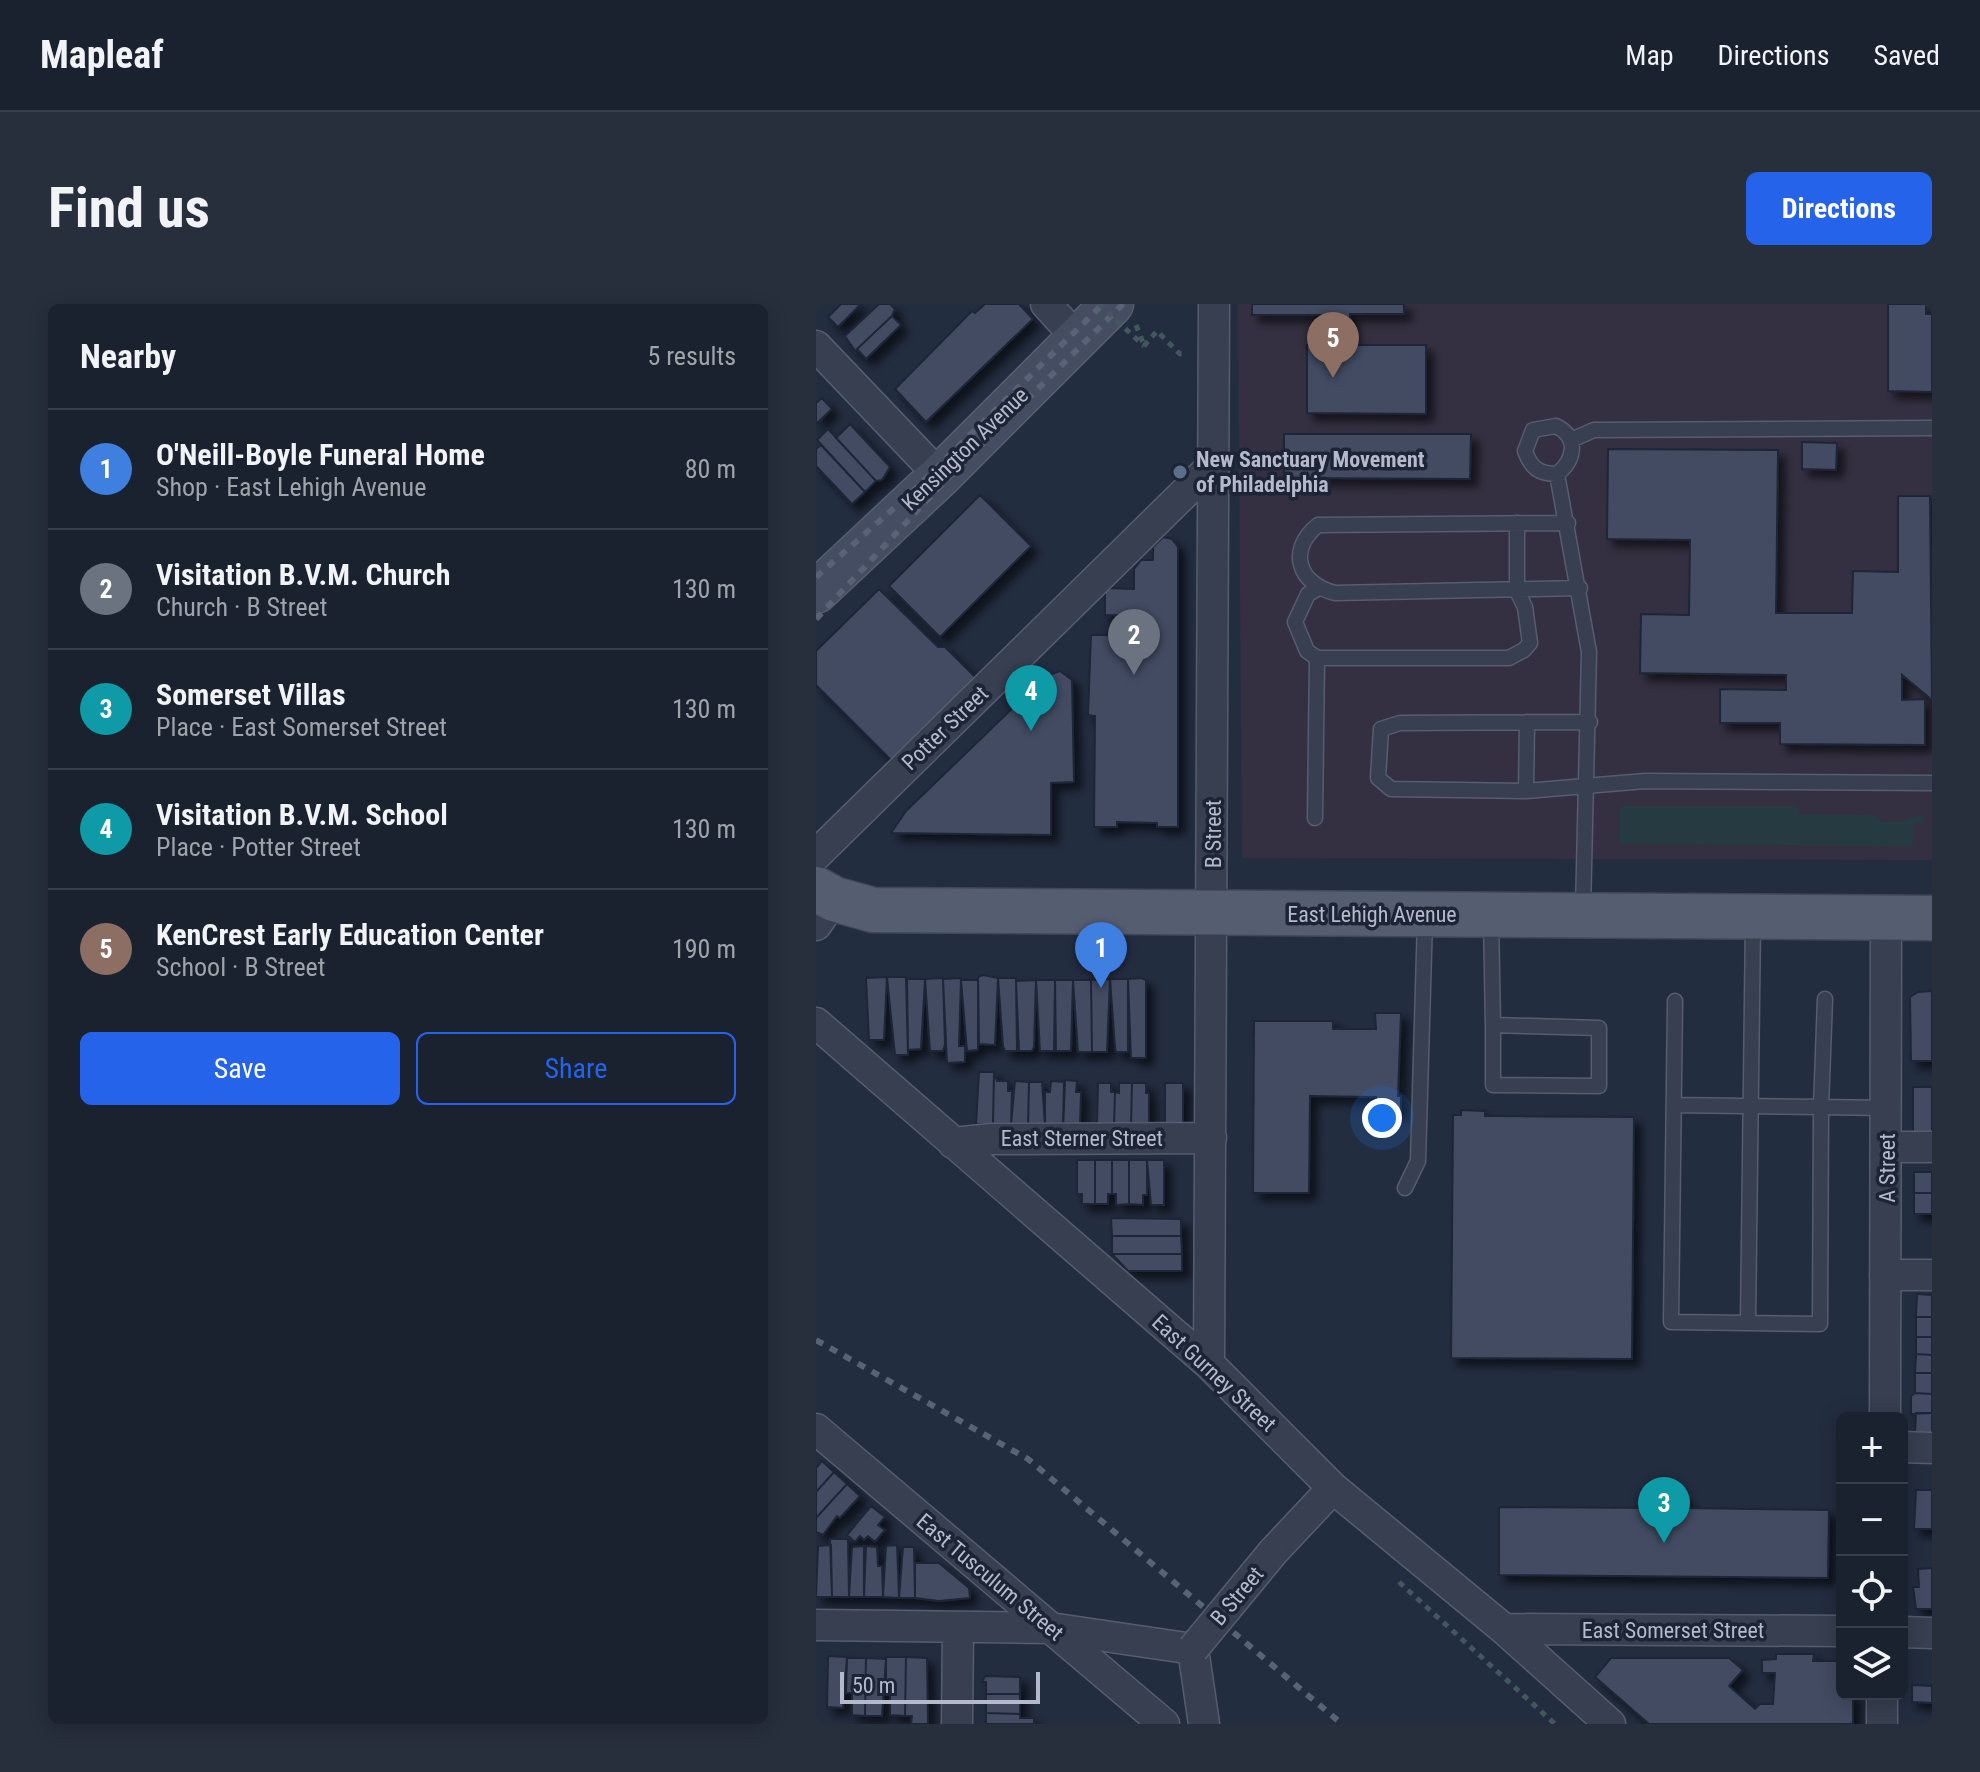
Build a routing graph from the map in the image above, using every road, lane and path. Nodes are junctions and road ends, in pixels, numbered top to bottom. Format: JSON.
{"nodes":[{"id":1,"x":1046,"y":304,"type":"edge"},
{"id":2,"x":1214,"y":304,"type":"edge"},
{"id":3,"x":1122,"y":313,"type":"edge"},
{"id":4,"x":1088,"y":321,"type":"edge"},
{"id":5,"x":816,"y":346,"type":"edge"},
{"id":6,"x":1144,"y":346,"type":"junction"},
{"id":7,"x":1180,"y":354,"type":"dead end"},
{"id":8,"x":1932,"y":428,"type":"edge"},
{"id":9,"x":1571,"y":440,"type":"junction"},
{"id":10,"x":1211,"y":467,"type":"junction"},
{"id":11,"x":1557,"y":474,"type":"junction"},
{"id":12,"x":940,"y":476,"type":"junction"},
{"id":13,"x":1517,"y":523,"type":"junction"},
{"id":14,"x":1568,"y":523,"type":"junction"},
{"id":15,"x":1580,"y":588,"type":"junction"},
{"id":16,"x":1317,"y":589,"type":"junction"},
{"id":17,"x":1517,"y":591,"type":"junction"},
{"id":18,"x":816,"y":592,"type":"edge"},
{"id":19,"x":1317,"y":658,"type":"junction"},
{"id":20,"x":1527,"y":722,"type":"junction"},
{"id":21,"x":1590,"y":722,"type":"junction"},
{"id":22,"x":1932,"y":783,"type":"edge"},
{"id":23,"x":1589,"y":787,"type":"junction"},
{"id":24,"x":1526,"y":791,"type":"junction"},
{"id":25,"x":1315,"y":818,"type":"dead end"},
{"id":26,"x":816,"y":855,"type":"edge"},
{"id":27,"x":822,"y":904,"type":"edge"},
{"id":28,"x":1214,"y":913,"type":"junction"},
{"id":29,"x":1425,"y":914,"type":"junction"},
{"id":30,"x":1583,"y":915,"type":"junction"},
{"id":31,"x":1753,"y":915,"type":"junction"},
{"id":32,"x":1491,"y":916,"type":"junction"},
{"id":33,"x":1886,"y":917,"type":"junction"},
{"id":34,"x":1932,"y":918,"type":"edge"},
{"id":35,"x":1825,"y":999,"type":"dead end"},
{"id":36,"x":1675,"y":1001,"type":"dead end"},
{"id":37,"x":816,"y":1023,"type":"edge"},
{"id":38,"x":1493,"y":1025,"type":"junction"},
{"id":39,"x":1674,"y":1105,"type":"junction"},
{"id":40,"x":1750,"y":1106,"type":"junction"},
{"id":41,"x":1821,"y":1107,"type":"junction"},
{"id":42,"x":1887,"y":1108,"type":"junction"},
{"id":43,"x":1211,"y":1138,"type":"junction"},
{"id":44,"x":953,"y":1143,"type":"junction"},
{"id":45,"x":1887,"y":1147,"type":"junction"},
{"id":46,"x":1932,"y":1147,"type":"edge"},
{"id":47,"x":1405,"y":1188,"type":"dead end"},
{"id":48,"x":1885,"y":1275,"type":"junction"},
{"id":49,"x":1932,"y":1275,"type":"edge"},
{"id":50,"x":1748,"y":1323,"type":"junction"},
{"id":51,"x":1209,"y":1364,"type":"junction"},
{"id":52,"x":1885,"y":1412,"type":"edge"},
{"id":53,"x":816,"y":1429,"type":"edge"},
{"id":54,"x":1908,"y":1447,"type":"edge"},
{"id":55,"x":1932,"y":1448,"type":"edge"},
{"id":56,"x":1333,"y":1488,"type":"junction"},
{"id":57,"x":1396,"y":1579,"type":"dead end"},
{"id":58,"x":816,"y":1625,"type":"edge"},
{"id":59,"x":958,"y":1628,"type":"junction"},
{"id":60,"x":1050,"y":1628,"type":"junction"},
{"id":61,"x":1504,"y":1629,"type":"junction"},
{"id":62,"x":1836,"y":1631,"type":"edge"},
{"id":63,"x":1908,"y":1632,"type":"edge"},
{"id":64,"x":1932,"y":1633,"type":"edge"},
{"id":65,"x":1193,"y":1649,"type":"junction"},
{"id":66,"x":1882,"y":1700,"type":"edge"},
{"id":67,"x":957,"y":1724,"type":"edge"},
{"id":68,"x":1164,"y":1724,"type":"edge"},
{"id":69,"x":1204,"y":1724,"type":"edge"},
{"id":70,"x":1555,"y":1724,"type":"edge"},
{"id":71,"x":1610,"y":1724,"type":"edge"},
{"id":72,"x":1882,"y":1724,"type":"edge"}],
"edges":[{"from":1,"to":4,"type":"street"},
{"from":2,"to":10,"type":"street","name":"B Street"},
{"from":3,"to":4,"type":"street","name":"Kensington Avenue"},
{"from":3,"to":6,"type":"path"},
{"from":4,"to":6,"type":"path","bridge":true},
{"from":4,"to":12,"type":"street","name":"Kensington Avenue"},
{"from":5,"to":12,"type":"street"},
{"from":6,"to":7,"type":"path"},
{"from":8,"to":9,"type":"lane"},
{"from":9,"to":11,"type":"lane"},
{"from":9,"to":11,"type":"lane"},
{"from":10,"to":26,"type":"street","name":"Potter Street"},
{"from":10,"to":28,"type":"street","name":"B Street"},
{"from":11,"to":14,"type":"lane"},
{"from":12,"to":18,"type":"street","name":"Kensington Avenue"},
{"from":13,"to":14,"type":"lane"},
{"from":13,"to":16,"type":"lane"},
{"from":13,"to":17,"type":"lane"},
{"from":14,"to":15,"type":"lane"},
{"from":15,"to":17,"type":"lane"},
{"from":15,"to":21,"type":"lane"},
{"from":16,"to":17,"type":"lane"},
{"from":16,"to":19,"type":"lane"},
{"from":17,"to":19,"type":"lane"},
{"from":19,"to":25,"type":"lane"},
{"from":20,"to":21,"type":"lane"},
{"from":20,"to":24,"type":"lane"},
{"from":20,"to":24,"type":"lane"},
{"from":21,"to":23,"type":"lane"},
{"from":22,"to":23,"type":"lane"},
{"from":23,"to":24,"type":"lane"},
{"from":23,"to":30,"type":"lane"},
{"from":27,"to":28,"type":"main road","name":"East Lehigh Avenue"},
{"from":28,"to":29,"type":"main road","name":"East Lehigh Avenue"},
{"from":28,"to":43,"type":"street","name":"B Street"},
{"from":29,"to":32,"type":"main road","name":"East Lehigh Avenue"},
{"from":29,"to":47,"type":"lane"},
{"from":30,"to":31,"type":"main road","name":"East Lehigh Avenue"},
{"from":30,"to":32,"type":"main road","name":"East Lehigh Avenue"},
{"from":31,"to":33,"type":"main road","name":"East Lehigh Avenue"},
{"from":31,"to":40,"type":"lane"},
{"from":32,"to":38,"type":"lane"},
{"from":33,"to":34,"type":"main road","name":"East Lehigh Avenue"},
{"from":33,"to":42,"type":"street","name":"A Street"},
{"from":35,"to":41,"type":"lane"},
{"from":36,"to":39,"type":"lane"},
{"from":37,"to":44,"type":"street","name":"East Gurney Street"},
{"from":38,"to":38,"type":"lane"},
{"from":39,"to":40,"type":"lane"},
{"from":39,"to":50,"type":"lane"},
{"from":40,"to":41,"type":"lane"},
{"from":40,"to":50,"type":"lane"},
{"from":41,"to":42,"type":"lane"},
{"from":41,"to":50,"type":"lane"},
{"from":42,"to":45,"type":"street","name":"A Street"},
{"from":43,"to":44,"type":"street","name":"East Sterner Street"},
{"from":43,"to":51,"type":"street","name":"B Street"},
{"from":44,"to":51,"type":"street","name":"East Gurney Street"},
{"from":45,"to":46,"type":"street"},
{"from":45,"to":48,"type":"street","name":"A Street"},
{"from":48,"to":49,"type":"street"},
{"from":48,"to":52,"type":"street","name":"A Street"},
{"from":51,"to":56,"type":"street","name":"East Gurney Street"},
{"from":53,"to":60,"type":"street","name":"East Tusculum Street"},
{"from":54,"to":55,"type":"street"},
{"from":56,"to":61,"type":"street","name":"East Gurney Street"},
{"from":56,"to":65,"type":"street","name":"B Street","bridge":true},
{"from":57,"to":70,"type":"path"},
{"from":58,"to":59,"type":"street"},
{"from":59,"to":60,"type":"street"},
{"from":59,"to":67,"type":"street"},
{"from":60,"to":65,"type":"street"},
{"from":60,"to":68,"type":"street","name":"East Tusculum Street"},
{"from":61,"to":62,"type":"street","name":"East Somerset Street"},
{"from":61,"to":71,"type":"street","name":"East Gurney Street"},
{"from":63,"to":64,"type":"street"},
{"from":65,"to":69,"type":"street"},
{"from":66,"to":72,"type":"street"}]}
